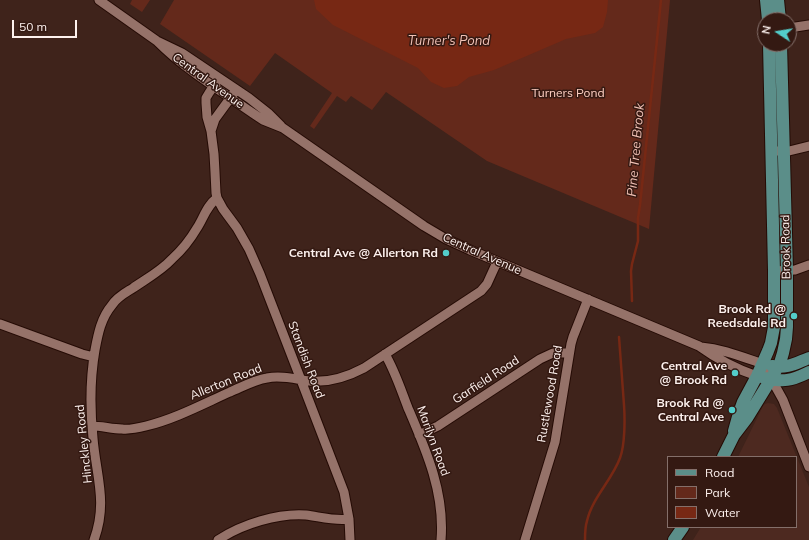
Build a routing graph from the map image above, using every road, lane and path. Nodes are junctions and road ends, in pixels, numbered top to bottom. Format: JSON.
{"nodes":[{"id":1,"x":99,"y":0,"type":"edge"},
{"id":2,"x":766,"y":0,"type":"edge"},
{"id":3,"x":778,"y":0,"type":"edge"},
{"id":4,"x":767,"y":12,"type":"edge"},
{"id":5,"x":779,"y":12,"type":"edge"},
{"id":6,"x":809,"y":25,"type":"edge"},
{"id":7,"x":797,"y":27,"type":"edge"},
{"id":8,"x":157,"y":41,"type":"junction"},
{"id":9,"x":769,"y":52,"type":"edge"},
{"id":10,"x":781,"y":52,"type":"edge"},
{"id":11,"x":219,"y":78,"type":"junction"},
{"id":12,"x":214,"y":86,"type":"junction"},
{"id":13,"x":236,"y":90,"type":"junction"},
{"id":14,"x":230,"y":98,"type":"junction"},
{"id":15,"x":283,"y":128,"type":"junction"},
{"id":16,"x":211,"y":131,"type":"junction"},
{"id":17,"x":809,"y":146,"type":"edge"},
{"id":18,"x":784,"y":151,"type":"junction"},
{"id":19,"x":772,"y":152,"type":"junction"},
{"id":20,"x":217,"y":198,"type":"junction"},
{"id":21,"x":497,"y":262,"type":"junction"},
{"id":22,"x":809,"y":265,"type":"edge"},
{"id":23,"x":774,"y":271,"type":"junction"},
{"id":24,"x":787,"y":271,"type":"junction"},
{"id":25,"x":588,"y":299,"type":"junction"},
{"id":26,"x":0,"y":324,"type":"edge"},
{"id":27,"x":699,"y":346,"type":"junction"},
{"id":28,"x":569,"y":353,"type":"junction"},
{"id":29,"x":385,"y":354,"type":"junction"},
{"id":30,"x":94,"y":357,"type":"junction"},
{"id":31,"x":809,"y":358,"type":"edge"},
{"id":32,"x":763,"y":364,"type":"junction"},
{"id":33,"x":777,"y":367,"type":"junction"},
{"id":34,"x":809,"y":372,"type":"edge"},
{"id":35,"x":757,"y":376,"type":"junction"},
{"id":36,"x":771,"y":379,"type":"junction"},
{"id":37,"x":301,"y":380,"type":"junction"},
{"id":38,"x":92,"y":426,"type":"junction"},
{"id":39,"x":419,"y":435,"type":"junction"},
{"id":40,"x":734,"y":435,"type":"junction"},
{"id":41,"x":724,"y":456,"type":"edge"},
{"id":42,"x":809,"y":467,"type":"edge"},
{"id":43,"x":349,"y":519,"type":"junction"},
{"id":44,"x":682,"y":528,"type":"edge"},
{"id":45,"x":94,"y":540,"type":"edge"},
{"id":46,"x":218,"y":540,"type":"edge"},
{"id":47,"x":350,"y":540,"type":"edge"},
{"id":48,"x":441,"y":540,"type":"edge"},
{"id":49,"x":525,"y":540,"type":"edge"},
{"id":50,"x":674,"y":540,"type":"edge"}],
"edges":[{"from":1,"to":8,"type":"street","name":"Central Avenue"},
{"from":2,"to":4,"type":"main road"},
{"from":3,"to":5,"type":"main road"},
{"from":6,"to":7,"type":"street"},
{"from":8,"to":11,"type":"street","name":"Central Avenue"},
{"from":8,"to":12,"type":"street","name":"Central Avenue"},
{"from":9,"to":19,"type":"main road","name":"Brook Road"},
{"from":10,"to":18,"type":"main road","name":"Brook Road"},
{"from":11,"to":12,"type":"street"},
{"from":11,"to":13,"type":"street","name":"Central Avenue"},
{"from":12,"to":14,"type":"street","name":"Central Avenue"},
{"from":12,"to":16,"type":"street"},
{"from":13,"to":14,"type":"street"},
{"from":13,"to":15,"type":"street","name":"Central Avenue"},
{"from":14,"to":15,"type":"street","name":"Central Avenue"},
{"from":14,"to":16,"type":"street"},
{"from":15,"to":21,"type":"street","name":"Central Avenue"},
{"from":16,"to":20,"type":"street"},
{"from":17,"to":18,"type":"street"},
{"from":18,"to":19,"type":"street"},
{"from":18,"to":24,"type":"main road","name":"Brook Road"},
{"from":19,"to":23,"type":"main road","name":"Brook Road"},
{"from":20,"to":30,"type":"street","name":"Hinckley Road"},
{"from":20,"to":37,"type":"street","name":"Standish Road"},
{"from":21,"to":25,"type":"street","name":"Central Avenue"},
{"from":21,"to":29,"type":"street","name":"Allerton Road"},
{"from":22,"to":24,"type":"street"},
{"from":23,"to":24,"type":"street"},
{"from":23,"to":32,"type":"main road","name":"Brook Road"},
{"from":24,"to":33,"type":"main road","name":"Brook Road"},
{"from":25,"to":27,"type":"street","name":"Central Avenue"},
{"from":25,"to":28,"type":"street","name":"Rustlewood Road"},
{"from":26,"to":30,"type":"street"},
{"from":27,"to":32,"type":"street","name":"Central Avenue"},
{"from":27,"to":35,"type":"street","name":"Central Avenue"},
{"from":28,"to":39,"type":"street","name":"Garfield Road"},
{"from":28,"to":49,"type":"street","name":"Rustlewood Road"},
{"from":29,"to":37,"type":"street","name":"Allerton Road"},
{"from":29,"to":39,"type":"street","name":"Marilyn Road"},
{"from":30,"to":38,"type":"street","name":"Hinckley Road"},
{"from":31,"to":33,"type":"main road"},
{"from":32,"to":33,"type":"main road"},
{"from":32,"to":35,"type":"main road","name":"Brook Road"},
{"from":32,"to":36,"type":"street"},
{"from":33,"to":36,"type":"main road","name":"Brook Road"},
{"from":34,"to":36,"type":"main road","name":"Central Avenue"},
{"from":35,"to":36,"type":"main road","name":"Central Avenue"},
{"from":35,"to":40,"type":"main road","name":"Brook Road"},
{"from":36,"to":40,"type":"main road","name":"Brook Road"},
{"from":36,"to":42,"type":"street"},
{"from":37,"to":38,"type":"street","name":"Allerton Road"},
{"from":37,"to":43,"type":"street","name":"Standish Road"},
{"from":38,"to":45,"type":"street","name":"Hinckley Road"},
{"from":39,"to":48,"type":"street","name":"Marilyn Road"},
{"from":40,"to":41,"type":"main road","name":"Brook Road"},
{"from":43,"to":46,"type":"street"},
{"from":43,"to":47,"type":"street","name":"Standish Road"},
{"from":44,"to":50,"type":"main road"}]}
